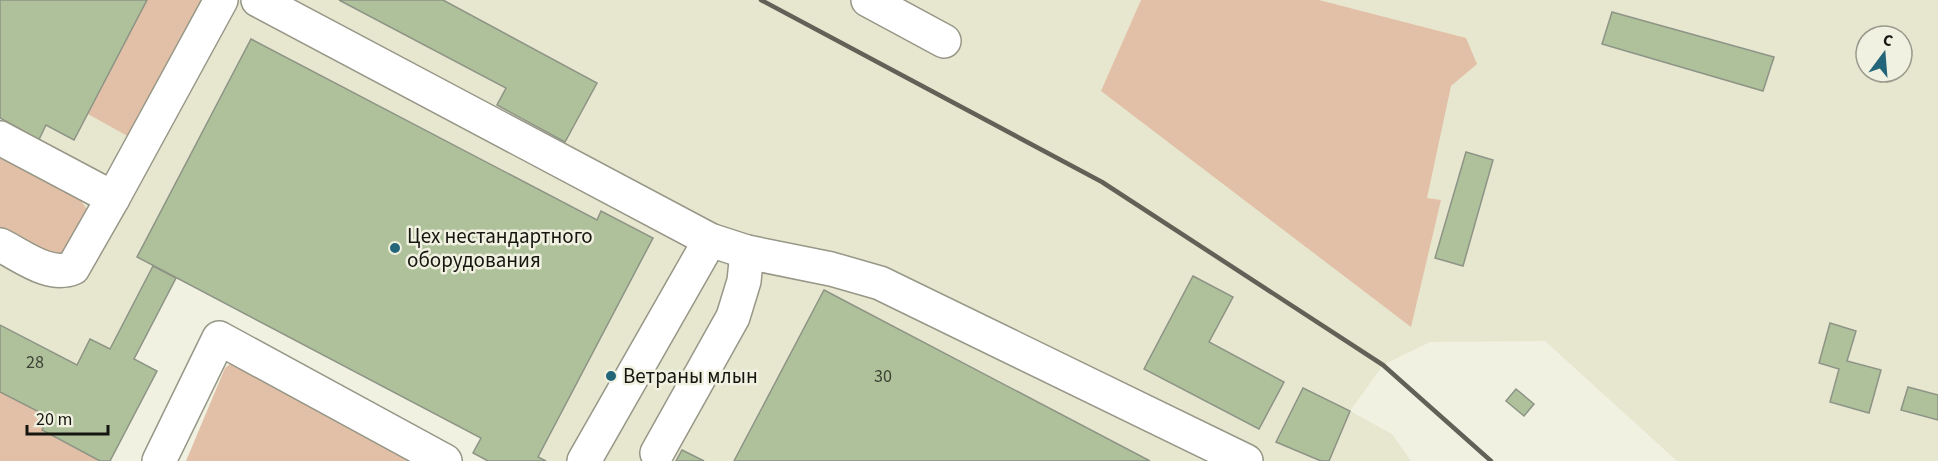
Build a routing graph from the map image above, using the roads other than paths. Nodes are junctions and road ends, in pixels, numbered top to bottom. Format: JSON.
{"nodes":[{"id":1,"x":221,"y":0,"type":"edge"},
{"id":2,"x":258,"y":0,"type":"edge"},
{"id":3,"x":868,"y":0,"type":"edge"},
{"id":4,"x":944,"y":41,"type":"dead end"},
{"id":5,"x":0,"y":138,"type":"edge"},
{"id":6,"x":113,"y":198,"type":"junction"},
{"id":7,"x":710,"y":240,"type":"junction"},
{"id":8,"x":0,"y":245,"type":"edge"},
{"id":9,"x":747,"y":252,"type":"junction"},
{"id":10,"x":657,"y":453,"type":"dead end"},
{"id":11,"x":159,"y":461,"type":"edge"},
{"id":12,"x":445,"y":461,"type":"edge"},
{"id":13,"x":584,"y":461,"type":"edge"},
{"id":14,"x":1246,"y":461,"type":"edge"}],
"edges":[{"from":1,"to":6,"type":"lane"},
{"from":2,"to":7,"type":"lane"},
{"from":3,"to":4,"type":"lane"},
{"from":5,"to":6,"type":"lane"},
{"from":6,"to":8,"type":"lane"},
{"from":7,"to":9,"type":"lane"},
{"from":7,"to":13,"type":"lane"},
{"from":9,"to":10,"type":"lane"},
{"from":9,"to":14,"type":"lane"},
{"from":11,"to":12,"type":"lane"}]}
